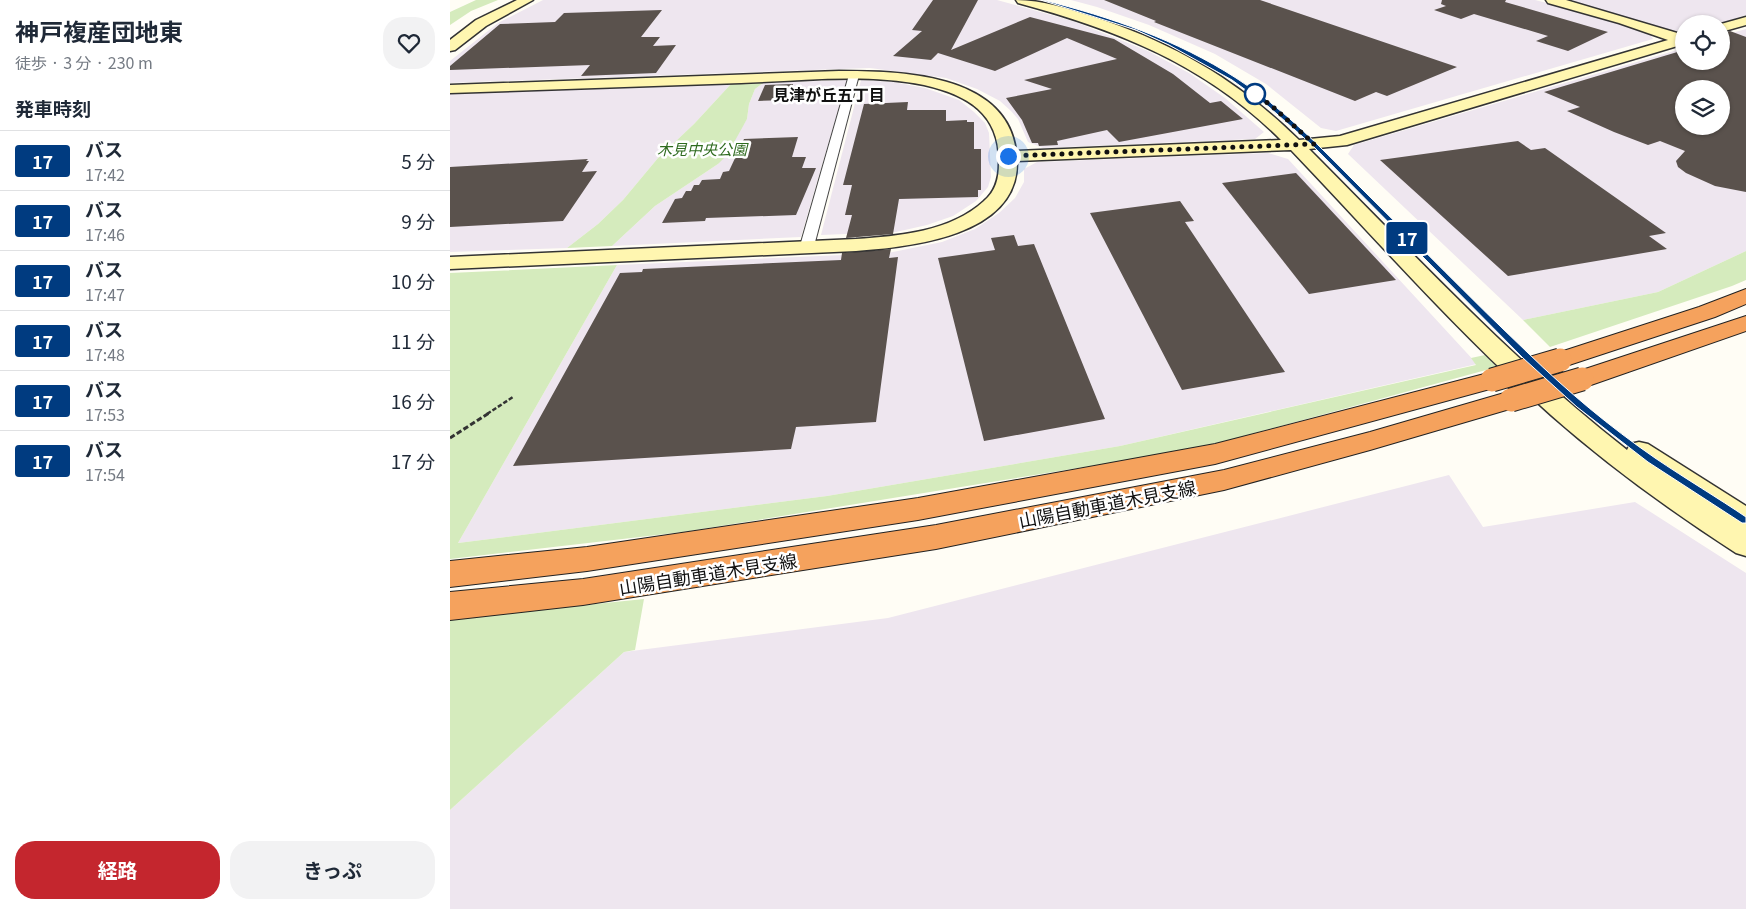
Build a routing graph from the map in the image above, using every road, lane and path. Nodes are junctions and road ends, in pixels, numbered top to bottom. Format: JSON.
{"nodes":[{"id":1,"x":514,"y":0,"type":"edge"},
{"id":2,"x":527,"y":0,"type":"edge"},
{"id":3,"x":1022,"y":0,"type":"edge"},
{"id":4,"x":1044,"y":0,"type":"edge"},
{"id":5,"x":1552,"y":0,"type":"edge"},
{"id":6,"x":1746,"y":21,"type":"edge"},
{"id":7,"x":1730,"y":25,"type":"edge"},
{"id":8,"x":450,"y":35,"type":"edge"},
{"id":9,"x":1675,"y":36,"type":"edge"},
{"id":10,"x":1675,"y":41,"type":"edge"},
{"id":11,"x":450,"y":47,"type":"edge"},
{"id":12,"x":854,"y":75,"type":"junction"},
{"id":13,"x":450,"y":89,"type":"edge"},
{"id":14,"x":1304,"y":144,"type":"junction"},
{"id":15,"x":1008,"y":156,"type":"junction"},
{"id":16,"x":807,"y":246,"type":"junction"},
{"id":17,"x":450,"y":263,"type":"edge"},
{"id":18,"x":1746,"y":296,"type":"edge"},
{"id":19,"x":1742,"y":325,"type":"edge"},
{"id":20,"x":1502,"y":390,"type":"junction"},
{"id":21,"x":514,"y":397,"type":"dead end"},
{"id":22,"x":450,"y":438,"type":"edge"},
{"id":23,"x":1746,"y":520,"type":"edge"},
{"id":24,"x":1746,"y":545,"type":"edge"},
{"id":25,"x":450,"y":574,"type":"edge"},
{"id":26,"x":450,"y":606,"type":"edge"}],
"edges":[{"from":1,"to":8,"type":"street"},
{"from":2,"to":11,"type":"street"},
{"from":3,"to":14,"type":"street"},
{"from":4,"to":14,"type":"street"},
{"from":5,"to":9,"type":"street"},
{"from":6,"to":7,"type":"street"},
{"from":10,"to":14,"type":"street"},
{"from":12,"to":13,"type":"street"},
{"from":12,"to":15,"type":"street"},
{"from":12,"to":16,"type":"street"},
{"from":14,"to":15,"type":"street"},
{"from":14,"to":23,"type":"street"},
{"from":14,"to":24,"type":"street"},
{"from":15,"to":16,"type":"street"},
{"from":16,"to":17,"type":"street"},
{"from":18,"to":20,"type":"highway","name":"山陽自動車道木見支線","bridge":true},
{"from":19,"to":20,"type":"highway","name":"山陽自動車道木見支線","bridge":true},
{"from":20,"to":25,"type":"highway","name":"山陽自動車道木見支線"},
{"from":20,"to":26,"type":"highway","name":"山陽自動車道木見支線"},
{"from":21,"to":22,"type":"path"}]}
